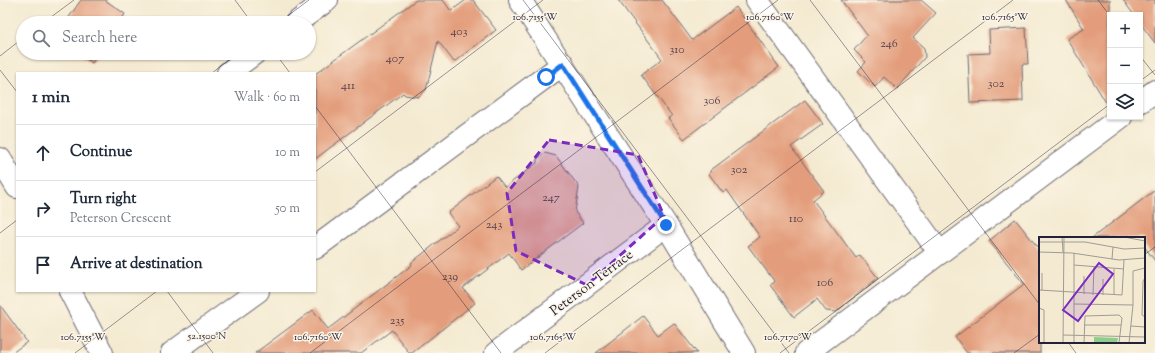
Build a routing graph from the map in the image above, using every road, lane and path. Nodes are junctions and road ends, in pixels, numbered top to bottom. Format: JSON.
{"nodes":[{"id":1,"x":327,"y":0,"type":"edge"},
{"id":2,"x":520,"y":0,"type":"edge"},
{"id":3,"x":757,"y":0,"type":"edge"},
{"id":4,"x":305,"y":16,"type":"edge"},
{"id":5,"x":246,"y":60,"type":"edge"},
{"id":6,"x":563,"y":64,"type":"junction"},
{"id":7,"x":229,"y":72,"type":"edge"},
{"id":8,"x":1155,"y":91,"type":"edge"},
{"id":9,"x":1143,"y":100,"type":"edge"},
{"id":10,"x":1117,"y":120,"type":"edge"},
{"id":11,"x":0,"y":158,"type":"edge"},
{"id":12,"x":16,"y":185,"type":"edge"},
{"id":13,"x":666,"y":225,"type":"junction"},
{"id":14,"x":316,"y":247,"type":"edge"},
{"id":15,"x":940,"y":253,"type":"junction"},
{"id":16,"x":71,"y":292,"type":"edge"},
{"id":17,"x":257,"y":292,"type":"edge"},
{"id":18,"x":102,"y":353,"type":"edge"},
{"id":19,"x":172,"y":353,"type":"edge"},
{"id":20,"x":496,"y":353,"type":"edge"},
{"id":21,"x":744,"y":353,"type":"edge"},
{"id":22,"x":806,"y":353,"type":"edge"}],
"edges":[{"from":1,"to":4,"type":"street"},
{"from":2,"to":6,"type":"street"},
{"from":3,"to":15,"type":"street"},
{"from":5,"to":7,"type":"street"},
{"from":6,"to":13,"type":"street"},
{"from":6,"to":14,"type":"street"},
{"from":8,"to":9,"type":"street"},
{"from":10,"to":15,"type":"street"},
{"from":11,"to":12,"type":"street"},
{"from":13,"to":20,"type":"street","name":"Peterson Terrace"},
{"from":13,"to":21,"type":"street"},
{"from":15,"to":22,"type":"street"},
{"from":16,"to":18,"type":"street"},
{"from":17,"to":19,"type":"street"}]}
